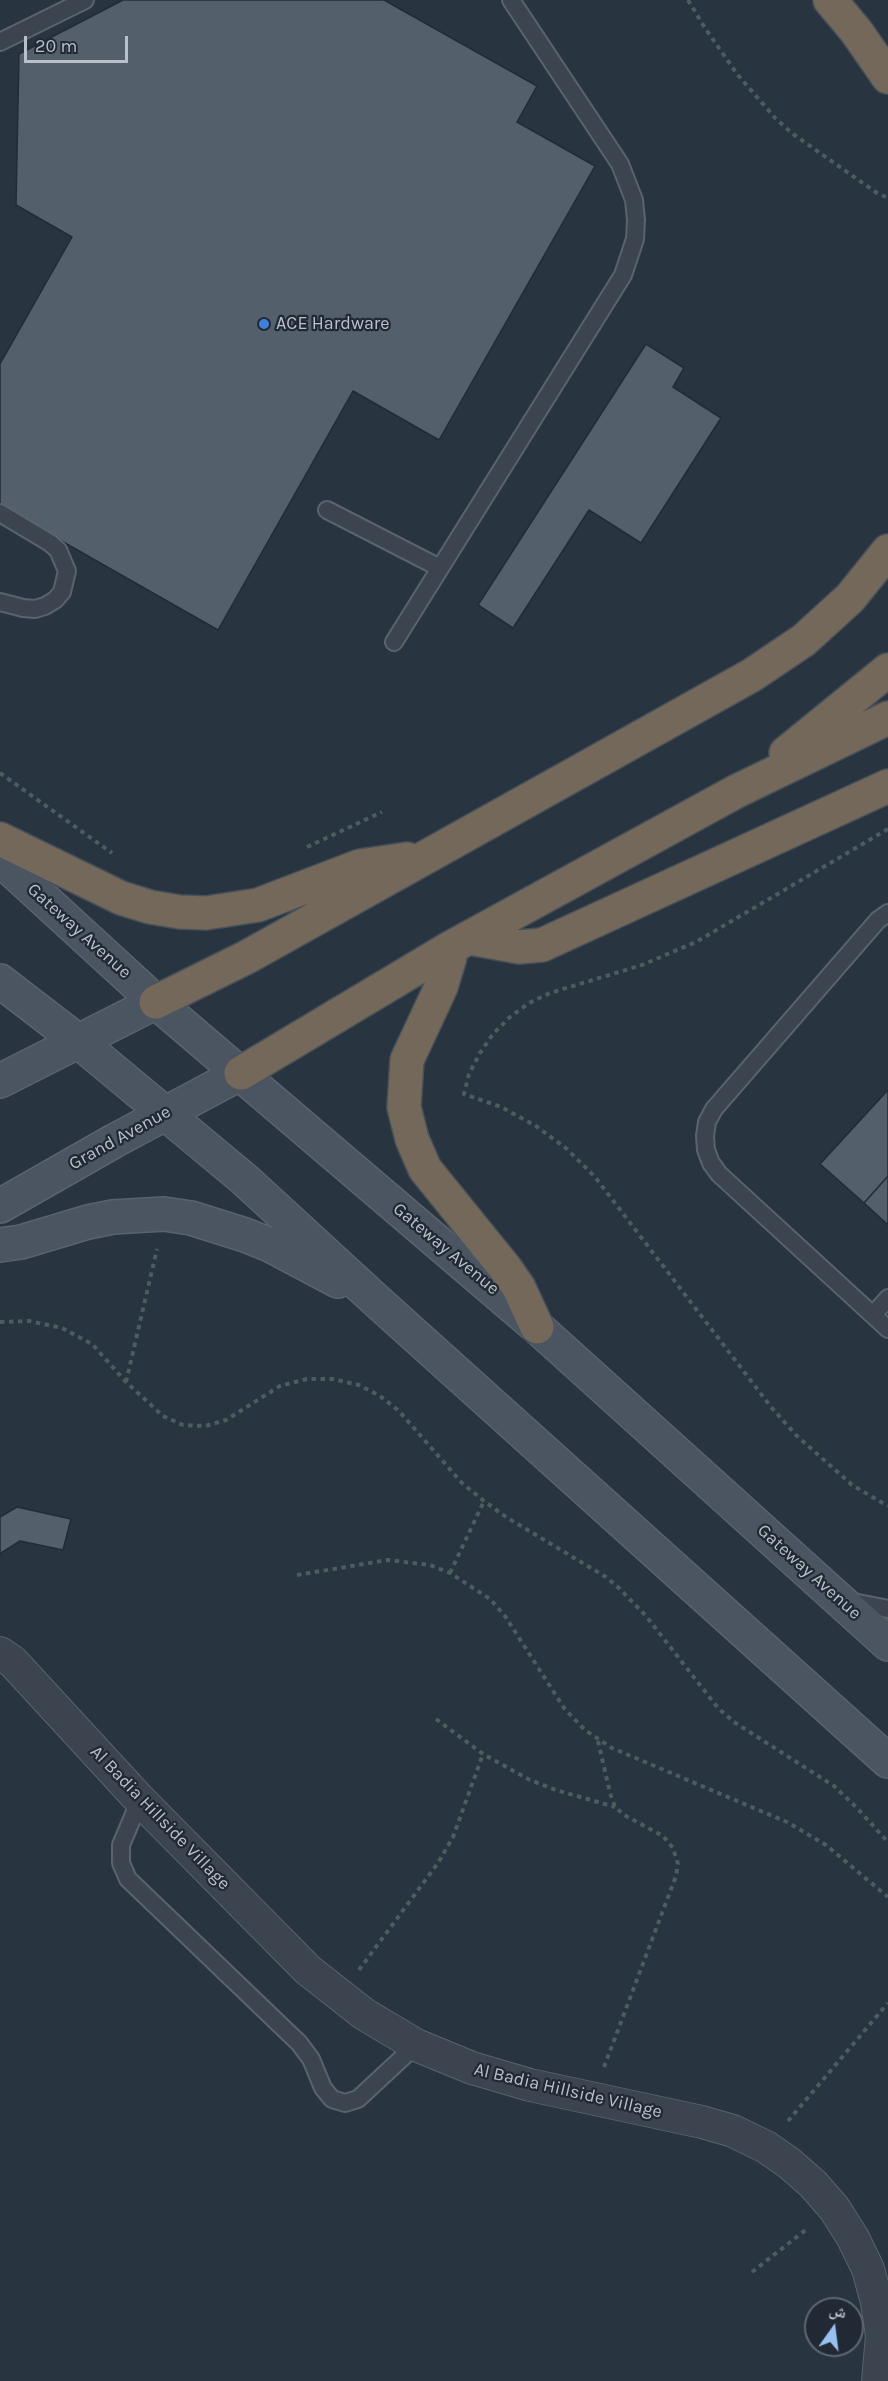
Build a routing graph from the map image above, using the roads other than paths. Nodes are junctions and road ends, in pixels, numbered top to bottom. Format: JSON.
{"nodes":[{"id":1,"x":85,"y":0,"type":"edge"},
{"id":2,"x":511,"y":0,"type":"edge"},
{"id":3,"x":830,"y":0,"type":"edge"},
{"id":4,"x":0,"y":42,"type":"edge"},
{"id":5,"x":888,"y":77,"type":"edge"},
{"id":6,"x":327,"y":510,"type":"dead end"},
{"id":7,"x":0,"y":513,"type":"edge"},
{"id":8,"x":888,"y":550,"type":"edge"},
{"id":9,"x":440,"y":568,"type":"junction"},
{"id":10,"x":0,"y":602,"type":"edge"},
{"id":11,"x":394,"y":642,"type":"dead end"},
{"id":12,"x":888,"y":670,"type":"edge"},
{"id":13,"x":888,"y":718,"type":"edge"},
{"id":14,"x":888,"y":786,"type":"edge"},
{"id":15,"x":737,"y":791,"type":"junction"},
{"id":16,"x":0,"y":839,"type":"edge"},
{"id":17,"x":427,"y":856,"type":"junction"},
{"id":18,"x":0,"y":859,"type":"edge"},
{"id":19,"x":888,"y":913,"type":"edge"},
{"id":20,"x":460,"y":943,"type":"junction"},
{"id":21,"x":0,"y":981,"type":"edge"},
{"id":22,"x":156,"y":1002,"type":"junction"},
{"id":23,"x":78,"y":1041,"type":"junction"},
{"id":24,"x":241,"y":1073,"type":"junction"},
{"id":25,"x":0,"y":1081,"type":"edge"},
{"id":26,"x":166,"y":1112,"type":"junction"},
{"id":27,"x":0,"y":1206,"type":"edge"},
{"id":28,"x":0,"y":1245,"type":"edge"},
{"id":29,"x":888,"y":1298,"type":"edge"},
{"id":30,"x":379,"y":1303,"type":"junction"},
{"id":31,"x":873,"y":1315,"type":"junction"},
{"id":32,"x":537,"y":1328,"type":"junction"},
{"id":33,"x":888,"y":1329,"type":"edge"},
{"id":34,"x":839,"y":1599,"type":"junction"},
{"id":35,"x":888,"y":1609,"type":"edge"},
{"id":36,"x":888,"y":1644,"type":"edge"},
{"id":37,"x":0,"y":1653,"type":"edge"},
{"id":38,"x":888,"y":1761,"type":"edge"},
{"id":39,"x":140,"y":1800,"type":"junction"},
{"id":40,"x":416,"y":2045,"type":"junction"},
{"id":41,"x":878,"y":2381,"type":"edge"}],
"edges":[{"from":1,"to":4,"type":"lane"},
{"from":2,"to":9,"type":"lane"},
{"from":3,"to":5,"type":"highway"},
{"from":6,"to":9,"type":"lane"},
{"from":7,"to":10,"type":"lane"},
{"from":8,"to":17,"type":"highway"},
{"from":9,"to":11,"type":"lane"},
{"from":12,"to":15,"type":"highway"},
{"from":13,"to":15,"type":"highway"},
{"from":14,"to":20,"type":"highway"},
{"from":15,"to":20,"type":"highway"},
{"from":16,"to":17,"type":"highway"},
{"from":17,"to":22,"type":"highway"},
{"from":18,"to":22,"type":"street","name":"Gateway Avenue"},
{"from":19,"to":31,"type":"lane"},
{"from":20,"to":24,"type":"highway"},
{"from":20,"to":32,"type":"highway"},
{"from":21,"to":23,"type":"street"},
{"from":22,"to":23,"type":"street"},
{"from":22,"to":24,"type":"street","name":"Gateway Avenue"},
{"from":23,"to":25,"type":"street"},
{"from":23,"to":26,"type":"street"},
{"from":24,"to":26,"type":"street","name":"Grand Avenue"},
{"from":24,"to":32,"type":"street","name":"Gateway Avenue"},
{"from":26,"to":27,"type":"street","name":"Grand Avenue"},
{"from":26,"to":30,"type":"street"},
{"from":28,"to":30,"type":"street"},
{"from":29,"to":31,"type":"lane"},
{"from":30,"to":38,"type":"street"},
{"from":31,"to":33,"type":"lane"},
{"from":32,"to":34,"type":"street","name":"Gateway Avenue"},
{"from":34,"to":35,"type":"lane"},
{"from":34,"to":36,"type":"street","name":"Gateway Avenue"},
{"from":37,"to":39,"type":"street","name":"Al Badia Hillside Village"},
{"from":39,"to":40,"type":"street","name":"Al Badia Hillside Village"},
{"from":39,"to":40,"type":"lane"},
{"from":40,"to":41,"type":"street","name":"Al Badia Hillside Village"}]}
